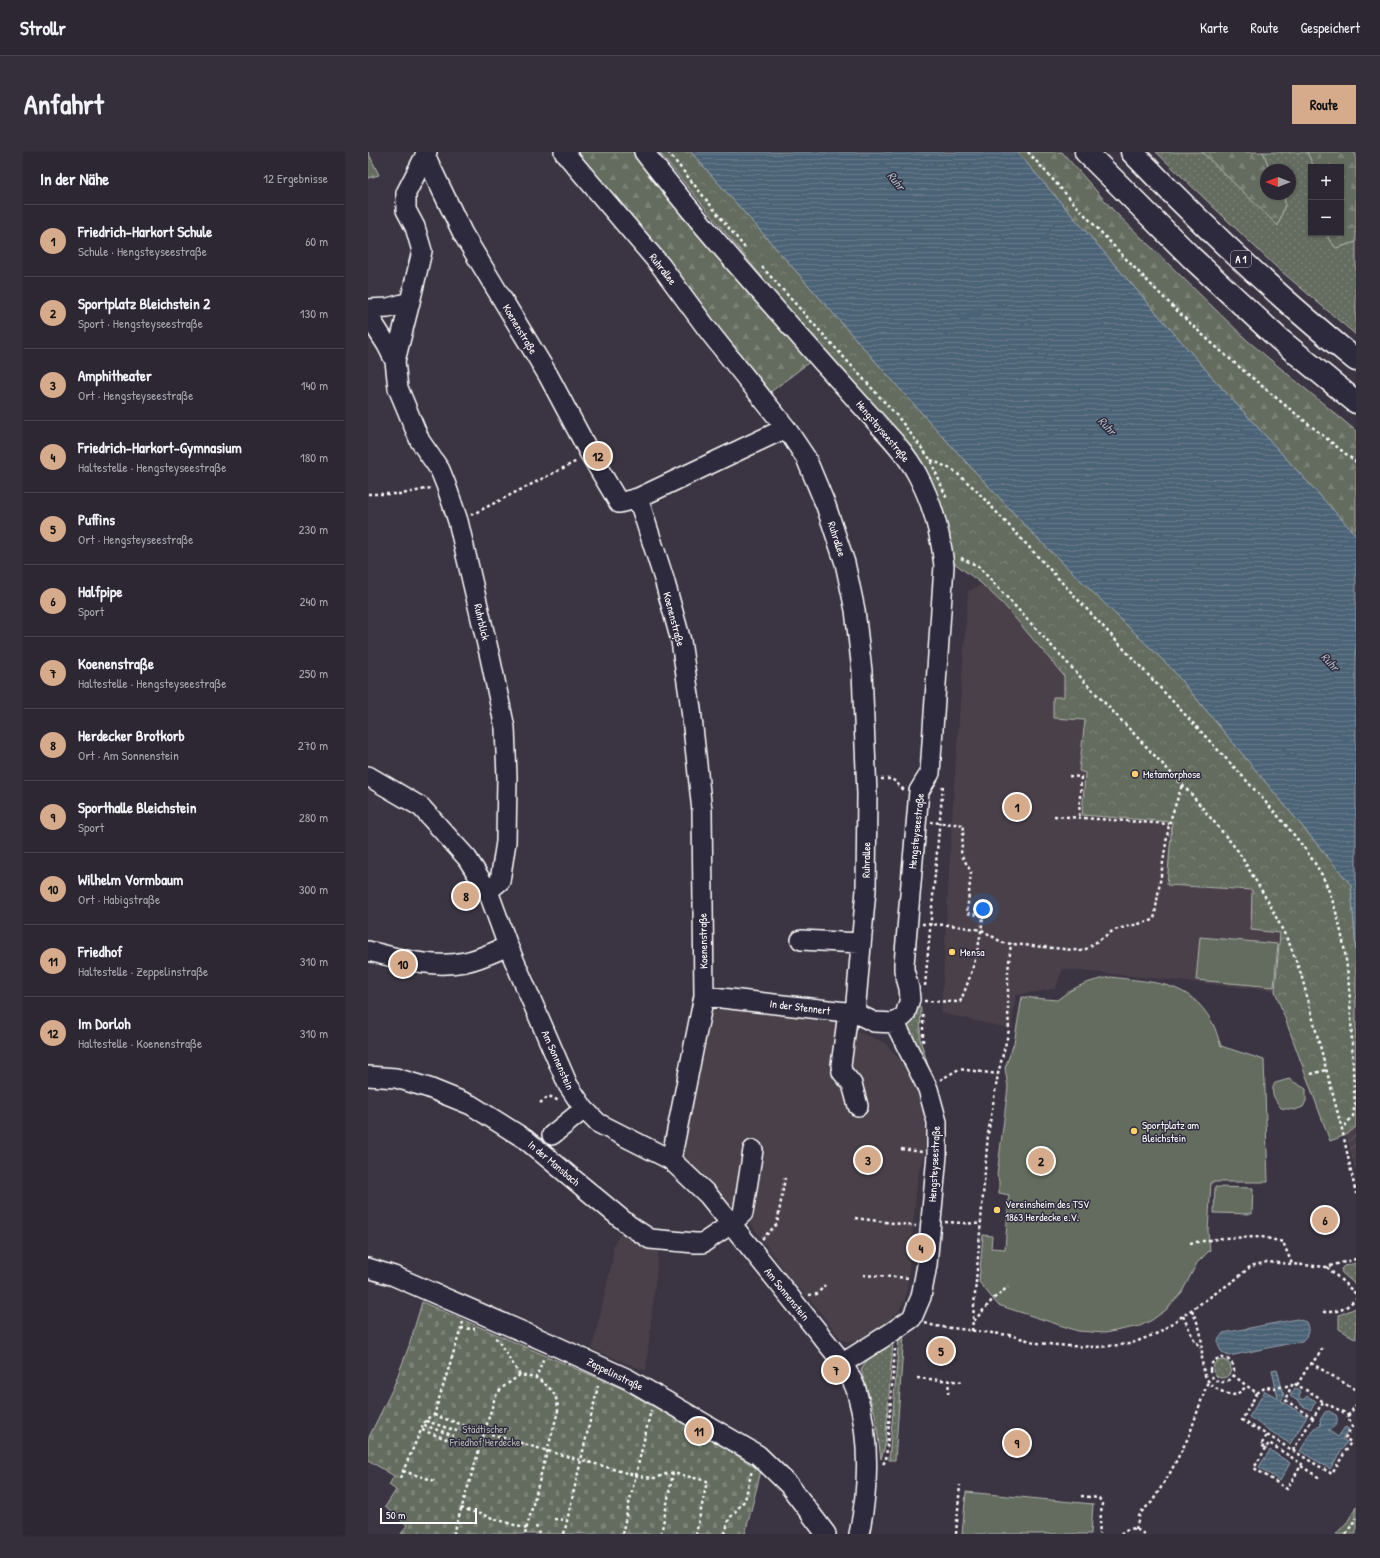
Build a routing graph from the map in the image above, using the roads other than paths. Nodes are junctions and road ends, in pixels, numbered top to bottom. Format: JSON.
{"nodes":[{"id":1,"x":564,"y":152,"type":"edge"},
{"id":2,"x":644,"y":152,"type":"edge"},
{"id":3,"x":1086,"y":152,"type":"edge"},
{"id":4,"x":1132,"y":152,"type":"edge"},
{"id":5,"x":426,"y":153,"type":"edge"},
{"id":6,"x":410,"y":302,"type":"junction"},
{"id":7,"x":368,"y":309,"type":"edge"},
{"id":8,"x":368,"y":315,"type":"edge"},
{"id":9,"x":1356,"y":360,"type":"edge"},
{"id":10,"x":395,"y":361,"type":"junction"},
{"id":11,"x":1356,"y":402,"type":"edge"},
{"id":12,"x":786,"y":428,"type":"junction"},
{"id":13,"x":638,"y":498,"type":"junction"},
{"id":14,"x":368,"y":776,"type":"edge"},
{"id":15,"x":488,"y":892,"type":"junction"},
{"id":16,"x":801,"y":940,"type":"dead end"},
{"id":17,"x":860,"y":943,"type":"junction"},
{"id":18,"x":508,"y":946,"type":"junction"},
{"id":19,"x":368,"y":951,"type":"edge"},
{"id":20,"x":704,"y":996,"type":"junction"},
{"id":21,"x":852,"y":1013,"type":"junction"},
{"id":22,"x":895,"y":1024,"type":"junction"},
{"id":23,"x":368,"y":1076,"type":"edge"},
{"id":24,"x":858,"y":1106,"type":"dead end"},
{"id":25,"x":584,"y":1109,"type":"junction"},
{"id":26,"x":552,"y":1135,"type":"dead end"},
{"id":27,"x":753,"y":1150,"type":"dead end"},
{"id":28,"x":671,"y":1160,"type":"junction"},
{"id":29,"x":731,"y":1224,"type":"junction"},
{"id":30,"x":368,"y":1268,"type":"edge"},
{"id":31,"x":843,"y":1363,"type":"junction"},
{"id":32,"x":826,"y":1534,"type":"edge"},
{"id":33,"x":859,"y":1534,"type":"edge"}],
"edges":[{"from":1,"to":12,"type":"street","name":"Ruhrallee"},
{"from":2,"to":22,"type":"street","name":"Hengsteyseestraße"},
{"from":3,"to":11,"type":"highway"},
{"from":4,"to":9,"type":"highway","number":"A 1"},
{"from":5,"to":6,"type":"street","name":"Ruhrblick"},
{"from":5,"to":13,"type":"street","name":"Koenenstraße"},
{"from":6,"to":7,"type":"street"},
{"from":6,"to":10,"type":"street","name":"Ruhrblick"},
{"from":8,"to":10,"type":"street","name":"Ruhrblick"},
{"from":10,"to":15,"type":"street","name":"Ruhrblick"},
{"from":12,"to":13,"type":"street"},
{"from":12,"to":17,"type":"street","name":"Ruhrallee"},
{"from":13,"to":20,"type":"street","name":"Koenenstraße"},
{"from":14,"to":15,"type":"street","name":"Am Sonnenstein"},
{"from":15,"to":18,"type":"street","name":"Am Sonnenstein"},
{"from":16,"to":17,"type":"street"},
{"from":17,"to":21,"type":"street","name":"Ruhrallee"},
{"from":18,"to":19,"type":"street"},
{"from":18,"to":25,"type":"street","name":"Am Sonnenstein"},
{"from":20,"to":21,"type":"street","name":"In der Stennert"},
{"from":20,"to":28,"type":"street","name":"Koenenstraße"},
{"from":21,"to":22,"type":"street","name":"In der Stennert"},
{"from":21,"to":24,"type":"street","name":"Ruhrallee"},
{"from":22,"to":31,"type":"street","name":"Hengsteyseestraße"},
{"from":23,"to":29,"type":"street","name":"In der Mansbach"},
{"from":25,"to":26,"type":"street"},
{"from":25,"to":28,"type":"street","name":"Am Sonnenstein"},
{"from":27,"to":29,"type":"street","name":"In der Mansbach"},
{"from":28,"to":29,"type":"street","name":"Am Sonnenstein"},
{"from":29,"to":31,"type":"street","name":"Am Sonnenstein"},
{"from":30,"to":32,"type":"street","name":"Zeppelinstraße"},
{"from":31,"to":33,"type":"street"}]}
